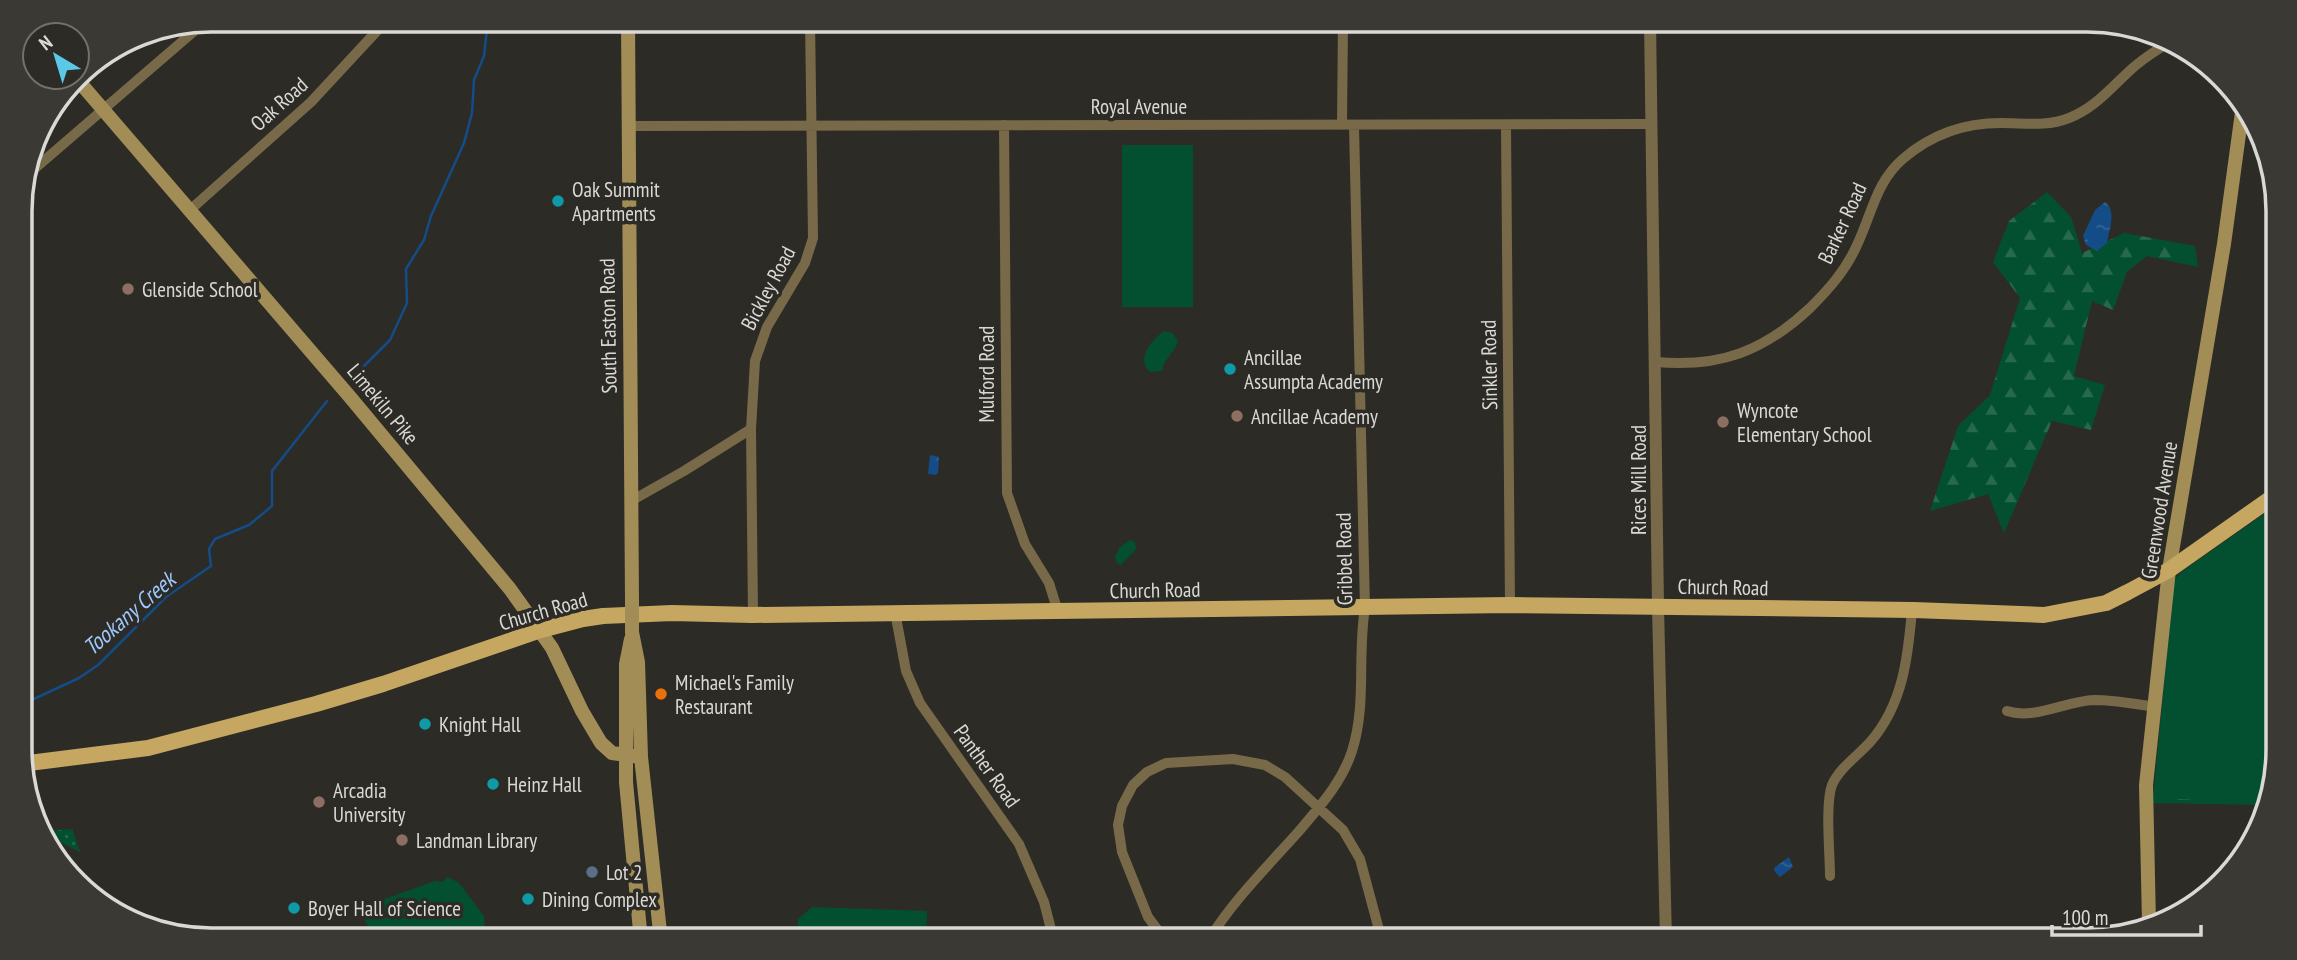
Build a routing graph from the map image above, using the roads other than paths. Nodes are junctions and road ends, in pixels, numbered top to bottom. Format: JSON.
{"nodes":[{"id":1,"x":376,"y":32,"type":"edge"},
{"id":2,"x":628,"y":32,"type":"edge"},
{"id":3,"x":810,"y":32,"type":"edge"},
{"id":4,"x":1343,"y":32,"type":"edge"},
{"id":5,"x":1650,"y":32,"type":"edge"},
{"id":6,"x":192,"y":33,"type":"edge"},
{"id":7,"x":2161,"y":48,"type":"edge"},
{"id":8,"x":87,"y":91,"type":"edge"},
{"id":9,"x":103,"y":109,"type":"junction"},
{"id":10,"x":2241,"y":121,"type":"edge"},
{"id":11,"x":811,"y":124,"type":"junction"},
{"id":12,"x":1650,"y":124,"type":"junction"},
{"id":13,"x":1004,"y":125,"type":"junction"},
{"id":14,"x":1342,"y":125,"type":"junction"},
{"id":15,"x":1506,"y":125,"type":"junction"},
{"id":16,"x":627,"y":126,"type":"junction"},
{"id":17,"x":1354,"y":126,"type":"junction"},
{"id":18,"x":38,"y":166,"type":"edge"},
{"id":19,"x":190,"y":210,"type":"junction"},
{"id":20,"x":1656,"y":362,"type":"junction"},
{"id":21,"x":751,"y":429,"type":"junction"},
{"id":22,"x":631,"y":501,"type":"junction"},
{"id":23,"x":2266,"y":502,"type":"edge"},
{"id":24,"x":2169,"y":570,"type":"junction"},
{"id":25,"x":1510,"y":605,"type":"junction"},
{"id":26,"x":1658,"y":607,"type":"junction"},
{"id":27,"x":1365,"y":608,"type":"junction"},
{"id":28,"x":1912,"y":610,"type":"junction"},
{"id":29,"x":894,"y":612,"type":"junction"},
{"id":30,"x":1058,"y":612,"type":"junction"},
{"id":31,"x":753,"y":615,"type":"junction"},
{"id":32,"x":541,"y":630,"type":"junction"},
{"id":33,"x":632,"y":632,"type":"junction"},
{"id":34,"x":2155,"y":707,"type":"junction"},
{"id":35,"x":2007,"y":711,"type":"dead end"},
{"id":36,"x":626,"y":756,"type":"junction"},
{"id":37,"x":641,"y":757,"type":"junction"},
{"id":38,"x":33,"y":763,"type":"edge"},
{"id":39,"x":1319,"y":807,"type":"junction"},
{"id":40,"x":1830,"y":876,"type":"dead end"},
{"id":41,"x":2149,"y":917,"type":"edge"},
{"id":42,"x":640,"y":928,"type":"edge"},
{"id":43,"x":660,"y":928,"type":"edge"},
{"id":44,"x":1051,"y":928,"type":"edge"},
{"id":45,"x":1156,"y":928,"type":"edge"},
{"id":46,"x":1217,"y":928,"type":"edge"},
{"id":47,"x":1379,"y":928,"type":"edge"},
{"id":48,"x":1666,"y":928,"type":"edge"}],
"edges":[{"from":1,"to":19,"type":"street","name":"Oak Road"},
{"from":2,"to":16,"type":"main road","name":"South Easton Road"},
{"from":3,"to":11,"type":"street","name":"Bickley Road"},
{"from":4,"to":14,"type":"street"},
{"from":5,"to":12,"type":"street","name":"Rices Mill Road"},
{"from":6,"to":9,"type":"street"},
{"from":7,"to":20,"type":"street","name":"Barker Road"},
{"from":8,"to":9,"type":"main road","name":"Limekiln Pike"},
{"from":9,"to":18,"type":"street"},
{"from":9,"to":19,"type":"main road","name":"Limekiln Pike"},
{"from":10,"to":24,"type":"main road","name":"Greenwood Avenue"},
{"from":11,"to":13,"type":"street","name":"Royal Avenue"},
{"from":11,"to":16,"type":"street","name":"Royal Avenue"},
{"from":11,"to":21,"type":"street","name":"Bickley Road"},
{"from":12,"to":15,"type":"street","name":"Royal Avenue"},
{"from":12,"to":20,"type":"street","name":"Rices Mill Road"},
{"from":13,"to":14,"type":"street","name":"Royal Avenue"},
{"from":13,"to":30,"type":"street","name":"Mulford Road"},
{"from":14,"to":17,"type":"street","name":"Royal Avenue"},
{"from":15,"to":17,"type":"street","name":"Royal Avenue"},
{"from":15,"to":25,"type":"street","name":"Sinkler Road"},
{"from":16,"to":22,"type":"main road","name":"South Easton Road"},
{"from":17,"to":27,"type":"street","name":"Gribbel Road"},
{"from":19,"to":32,"type":"main road","name":"Limekiln Pike"},
{"from":20,"to":26,"type":"street","name":"Rices Mill Road"},
{"from":21,"to":22,"type":"street"},
{"from":21,"to":31,"type":"street","name":"Bickley Road"},
{"from":22,"to":33,"type":"main road","name":"South Easton Road","bridge":true},
{"from":23,"to":24,"type":"main road","name":"Church Road"},
{"from":24,"to":28,"type":"main road","name":"Church Road"},
{"from":24,"to":34,"type":"main road","name":"Greenwood Avenue"},
{"from":25,"to":26,"type":"main road","name":"Church Road"},
{"from":25,"to":27,"type":"main road","name":"Church Road"},
{"from":26,"to":28,"type":"main road","name":"Church Road"},
{"from":26,"to":48,"type":"street","name":"Rices Mill Road"},
{"from":27,"to":30,"type":"main road","name":"Church Road"},
{"from":27,"to":39,"type":"street","name":"Gribbel Road"},
{"from":28,"to":40,"type":"street"},
{"from":29,"to":30,"type":"main road","name":"Church Road"},
{"from":29,"to":31,"type":"main road","name":"Church Road"},
{"from":29,"to":44,"type":"street","name":"Panther Road"},
{"from":31,"to":32,"type":"main road","name":"Church Road"},
{"from":32,"to":36,"type":"main road","name":"Limekiln Pike"},
{"from":32,"to":38,"type":"main road","name":"Church Road"},
{"from":33,"to":36,"type":"main road","name":"South Easton Road"},
{"from":33,"to":37,"type":"main road","name":"South Easton Road"},
{"from":34,"to":35,"type":"street"},
{"from":34,"to":41,"type":"main road","name":"Greenwood Avenue"},
{"from":36,"to":37,"type":"main road","name":"Limekiln Pike"},
{"from":36,"to":42,"type":"main road","name":"South Easton Road"},
{"from":37,"to":43,"type":"main road","name":"South Easton Road"},
{"from":39,"to":45,"type":"street"},
{"from":39,"to":46,"type":"street","name":"Gribbel Road"},
{"from":39,"to":47,"type":"street"}]}
